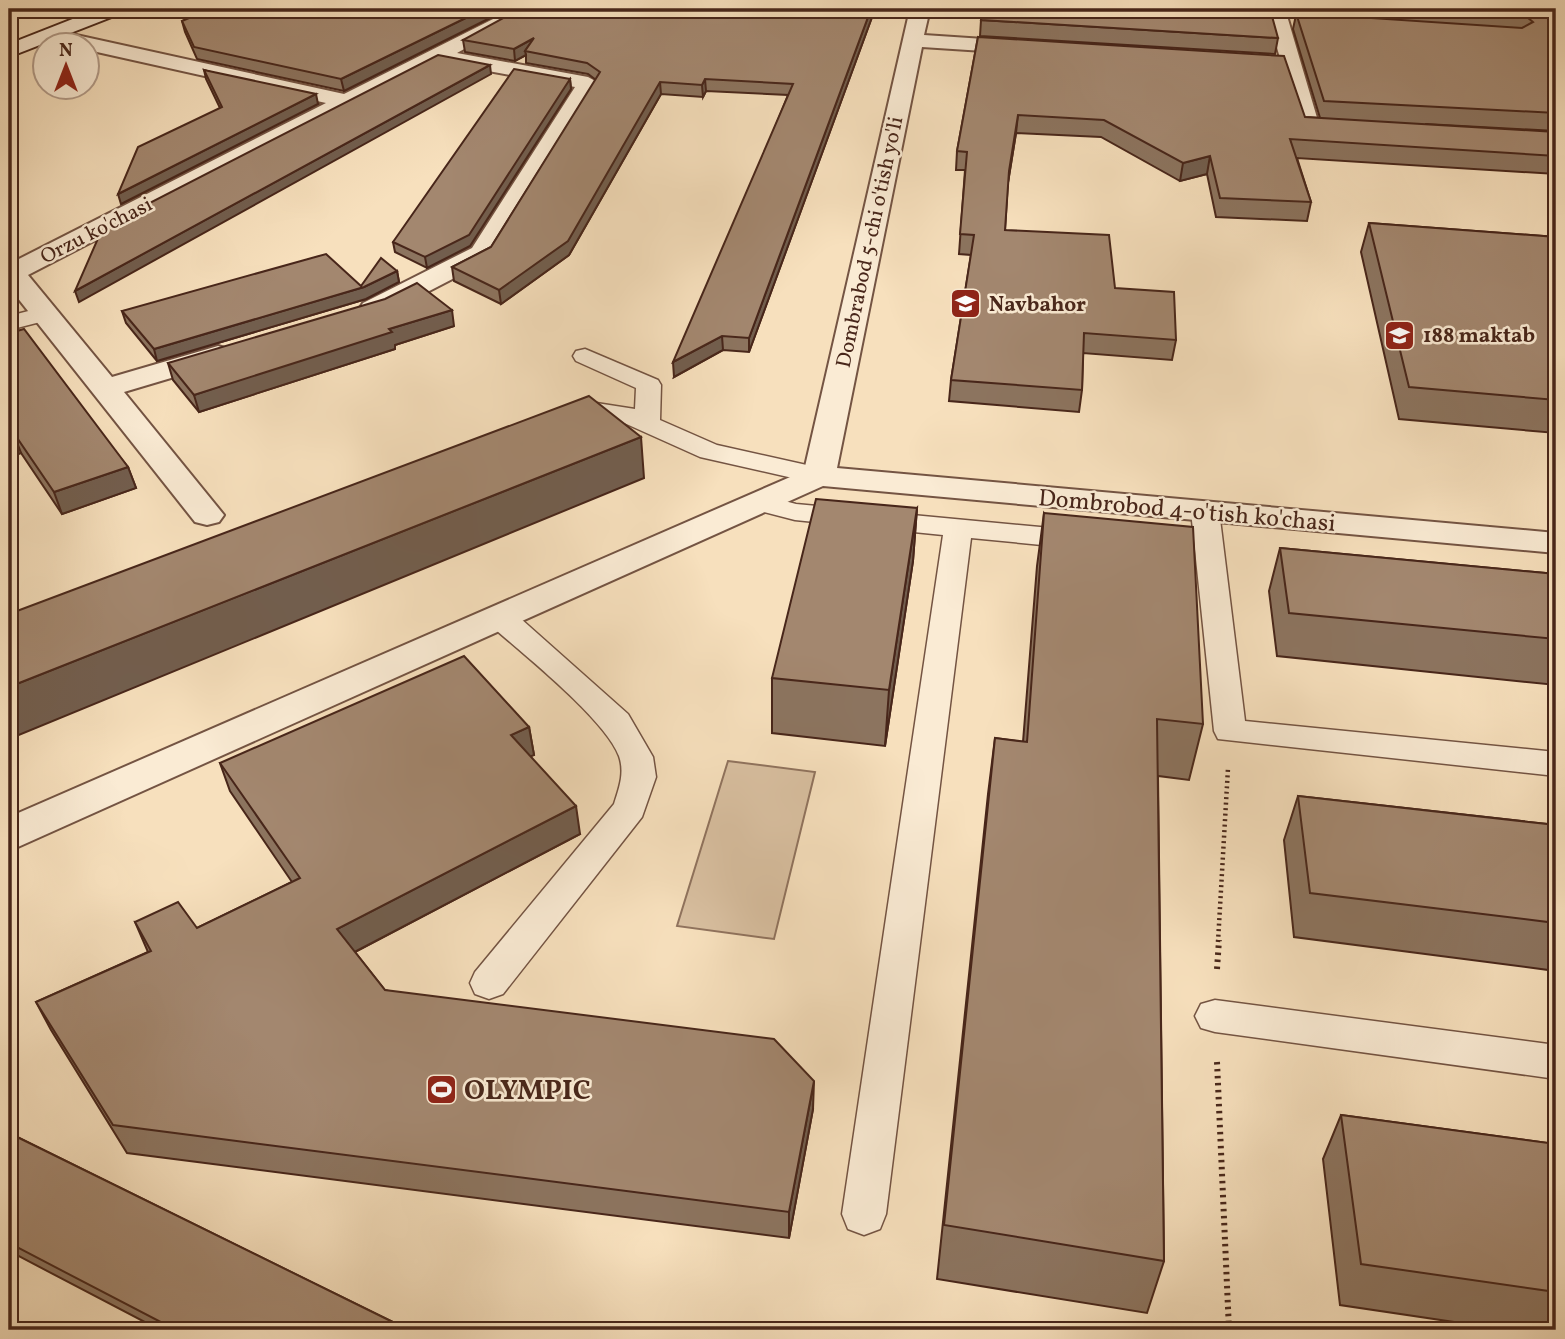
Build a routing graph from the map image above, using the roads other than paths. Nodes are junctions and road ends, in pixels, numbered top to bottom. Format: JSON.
{"nodes":[{"id":1,"x":527,"y":9,"type":"edge"},
{"id":2,"x":920,"y":9,"type":"edge"},
{"id":3,"x":123,"y":11,"type":"edge"},
{"id":4,"x":1282,"y":18,"type":"edge"},
{"id":5,"x":77,"y":32,"type":"edge"},
{"id":6,"x":913,"y":40,"type":"junction"},
{"id":7,"x":32,"y":46,"type":"edge"},
{"id":8,"x":1048,"y":49,"type":"edge"},
{"id":9,"x":9,"y":51,"type":"edge"},
{"id":10,"x":102,"y":52,"type":"edge"},
{"id":11,"x":32,"y":53,"type":"edge"},
{"id":12,"x":435,"y":55,"type":"junction"},
{"id":13,"x":1264,"y":62,"type":"edge"},
{"id":14,"x":9,"y":64,"type":"edge"},
{"id":15,"x":1291,"y":64,"type":"junction"},
{"id":16,"x":345,"y":101,"type":"junction"},
{"id":17,"x":1372,"y":131,"type":"edge"},
{"id":18,"x":44,"y":314,"type":"junction"},
{"id":19,"x":351,"y":315,"type":"edge"},
{"id":20,"x":9,"y":323,"type":"edge"},
{"id":21,"x":247,"y":346,"type":"edge"},
{"id":22,"x":585,"y":356,"type":"dead end"},
{"id":23,"x":103,"y":389,"type":"junction"},
{"id":24,"x":590,"y":410,"type":"edge"},
{"id":25,"x":647,"y":423,"type":"junction"},
{"id":26,"x":819,"y":476,"type":"junction"},
{"id":27,"x":758,"y":502,"type":"junction"},
{"id":28,"x":1205,"y":511,"type":"junction"},
{"id":29,"x":207,"y":515,"type":"dead end"},
{"id":30,"x":958,"y":528,"type":"junction"},
{"id":31,"x":1104,"y":542,"type":"edge"},
{"id":32,"x":1556,"y":543,"type":"edge"},
{"id":33,"x":500,"y":617,"type":"junction"},
{"id":34,"x":1556,"y":764,"type":"edge"},
{"id":35,"x":9,"y":835,"type":"edge"},
{"id":36,"x":489,"y":983,"type":"dead end"},
{"id":37,"x":1215,"y":1016,"type":"road end"},
{"id":38,"x":1556,"y":1062,"type":"edge"},
{"id":39,"x":864,"y":1213,"type":"dead end"}],
"edges":[{"from":1,"to":12,"type":"street","name":"Orzu ko'chasi"},
{"from":2,"to":6,"type":"street","name":"Dombrabod 5-chi o'tish yo'li"},
{"from":3,"to":5,"type":"street"},
{"from":4,"to":15,"type":"street"},
{"from":6,"to":8,"type":"street"},
{"from":6,"to":26,"type":"street","name":"Dombrabod 5-chi o'tish yo'li"},
{"from":7,"to":9,"type":"street"},
{"from":10,"to":16,"type":"street"},
{"from":11,"to":14,"type":"street"},
{"from":12,"to":16,"type":"street","name":"Orzu ko'chasi"},
{"from":12,"to":19,"type":"street"},
{"from":13,"to":15,"type":"street"},
{"from":15,"to":17,"type":"street"},
{"from":16,"to":18,"type":"street","name":"Orzu ko'chasi"},
{"from":18,"to":20,"type":"lane"},
{"from":18,"to":23,"type":"street","name":"Orzu ko'chasi"},
{"from":21,"to":23,"type":"street"},
{"from":22,"to":25,"type":"lane"},
{"from":23,"to":29,"type":"street","name":"Orzu ko'chasi"},
{"from":24,"to":25,"type":"lane"},
{"from":25,"to":26,"type":"lane"},
{"from":26,"to":27,"type":"street"},
{"from":26,"to":28,"type":"street","name":"Dombrobod 4-o'tish ko'chasi"},
{"from":27,"to":30,"type":"lane"},
{"from":27,"to":33,"type":"street"},
{"from":28,"to":32,"type":"street","name":"Dombrobod 4-o'tish ko'chasi"},
{"from":28,"to":34,"type":"lane"},
{"from":30,"to":31,"type":"lane"},
{"from":30,"to":39,"type":"lane"},
{"from":33,"to":35,"type":"street"},
{"from":33,"to":36,"type":"lane"},
{"from":37,"to":38,"type":"lane"}]}
